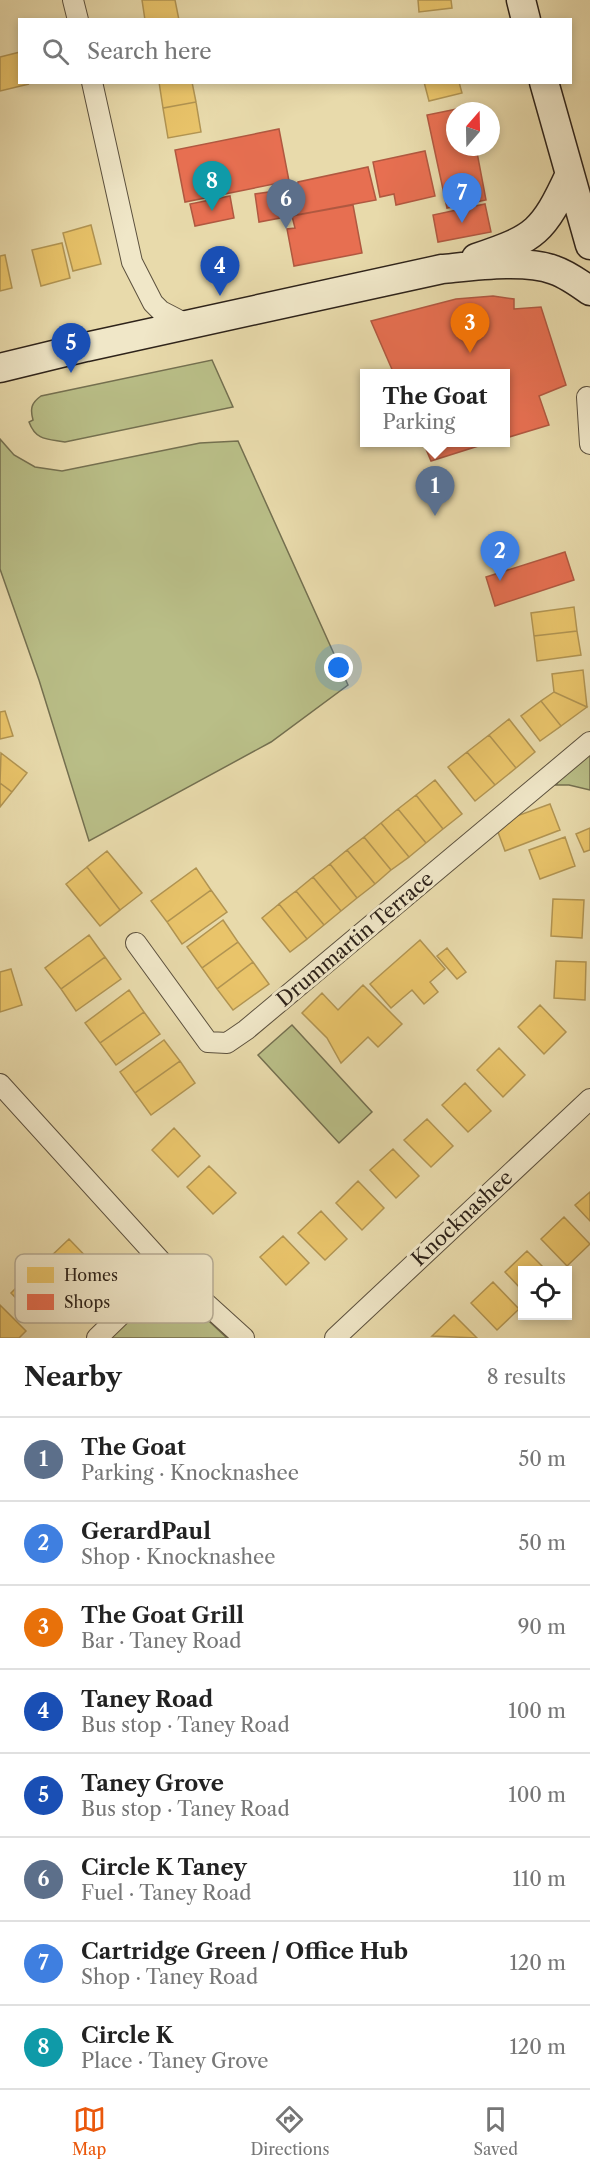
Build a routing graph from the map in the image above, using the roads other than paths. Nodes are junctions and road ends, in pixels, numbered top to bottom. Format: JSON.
{"nodes":[{"id":1,"x":73,"y":0,"type":"edge"},
{"id":2,"x":521,"y":0,"type":"edge"},
{"id":3,"x":78,"y":18,"type":"edge"},
{"id":4,"x":526,"y":18,"type":"edge"},
{"id":5,"x":92,"y":84,"type":"edge"},
{"id":6,"x":545,"y":84,"type":"edge"},
{"id":7,"x":570,"y":174,"type":"junction"},
{"id":8,"x":590,"y":245,"type":"edge"},
{"id":9,"x":442,"y":269,"type":"junction"},
{"id":10,"x":590,"y":291,"type":"edge"},
{"id":11,"x":188,"y":325,"type":"junction"},
{"id":12,"x":0,"y":368,"type":"edge"},
{"id":13,"x":587,"y":397,"type":"dead end"},
{"id":14,"x":590,"y":444,"type":"edge"},
{"id":15,"x":590,"y":742,"type":"edge"},
{"id":16,"x":136,"y":943,"type":"dead end"},
{"id":17,"x":0,"y":1084,"type":"edge"},
{"id":18,"x":590,"y":1098,"type":"edge"},
{"id":19,"x":154,"y":1254,"type":"edge"},
{"id":20,"x":213,"y":1310,"type":"edge"},
{"id":21,"x":112,"y":1323,"type":"edge"},
{"id":22,"x":97,"y":1338,"type":"edge"},
{"id":23,"x":244,"y":1338,"type":"edge"},
{"id":24,"x":334,"y":1338,"type":"edge"}],
"edges":[{"from":1,"to":3,"type":"street"},
{"from":2,"to":4,"type":"main road"},
{"from":5,"to":11,"type":"street"},
{"from":6,"to":7,"type":"main road"},
{"from":7,"to":8,"type":"main road"},
{"from":7,"to":9,"type":"main road"},
{"from":9,"to":10,"type":"main road"},
{"from":9,"to":11,"type":"main road"},
{"from":11,"to":12,"type":"main road"},
{"from":13,"to":14,"type":"street"},
{"from":15,"to":16,"type":"street","name":"Drummartin Terrace"},
{"from":17,"to":19,"type":"street"},
{"from":18,"to":24,"type":"street","name":"Knocknashee"},
{"from":20,"to":23,"type":"street"},
{"from":21,"to":22,"type":"street"}]}
